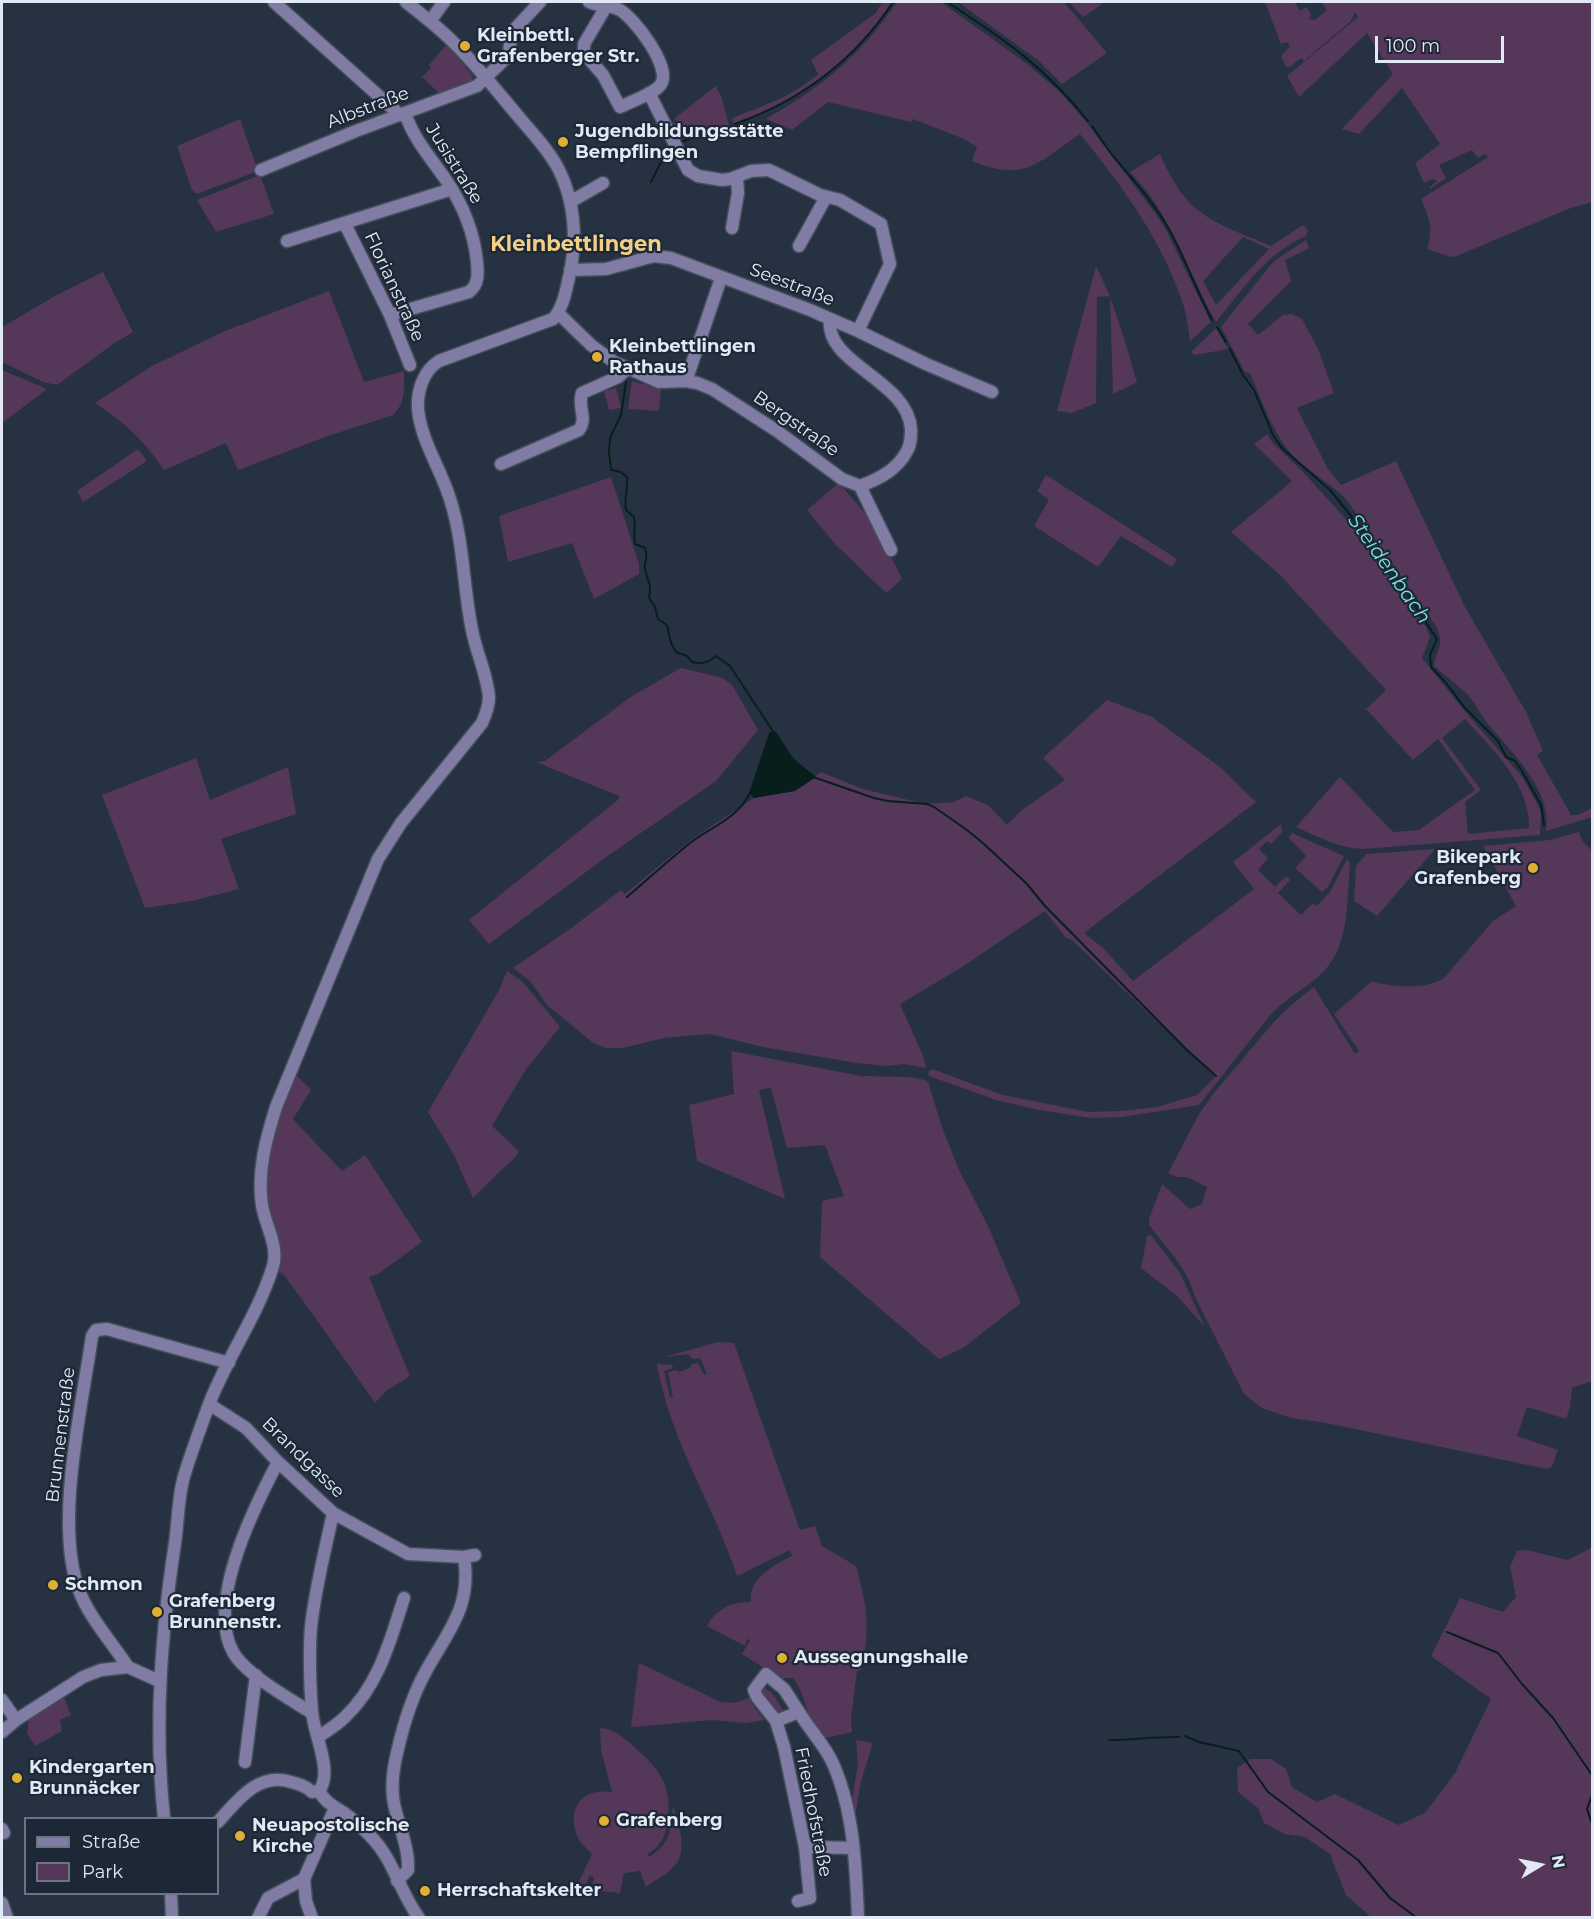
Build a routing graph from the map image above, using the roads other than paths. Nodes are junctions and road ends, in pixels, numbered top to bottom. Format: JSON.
{"nodes":[{"id":1,"x":274,"y":2,"type":"edge"},
{"id":2,"x":406,"y":2,"type":"edge"},
{"id":3,"x":444,"y":2,"type":"edge"},
{"id":4,"x":540,"y":2,"type":"edge"},
{"id":5,"x":589,"y":2,"type":"edge"},
{"id":6,"x":607,"y":6,"type":"junction"},
{"id":7,"x":430,"y":21,"type":"junction"},
{"id":8,"x":487,"y":78,"type":"junction"},
{"id":9,"x":649,"y":93,"type":"junction"},
{"id":10,"x":402,"y":114,"type":"junction"},
{"id":11,"x":261,"y":171,"type":"dead end"},
{"id":12,"x":736,"y":177,"type":"junction"},
{"id":13,"x":603,"y":183,"type":"dead end"},
{"id":14,"x":452,"y":189,"type":"junction"},
{"id":15,"x":826,"y":197,"type":"junction"},
{"id":16,"x":570,"y":202,"type":"junction"},
{"id":17,"x":345,"y":224,"type":"junction"},
{"id":18,"x":732,"y":228,"type":"dead end"},
{"id":19,"x":287,"y":241,"type":"dead end"},
{"id":20,"x":799,"y":246,"type":"dead end"},
{"id":21,"x":570,"y":270,"type":"junction"},
{"id":22,"x":721,"y":278,"type":"junction"},
{"id":23,"x":558,"y":313,"type":"junction"},
{"id":24,"x":390,"y":315,"type":"junction"},
{"id":25,"x":830,"y":319,"type":"junction"},
{"id":26,"x":845,"y":325,"type":"junction"},
{"id":27,"x":858,"y":331,"type":"junction"},
{"id":28,"x":836,"y":341,"type":"junction"},
{"id":29,"x":410,"y":365,"type":"dead end"},
{"id":30,"x":627,"y":369,"type":"junction"},
{"id":31,"x":686,"y":381,"type":"junction"},
{"id":32,"x":992,"y":392,"type":"dead end"},
{"id":33,"x":501,"y":464,"type":"dead end"},
{"id":34,"x":860,"y":486,"type":"junction"},
{"id":35,"x":891,"y":550,"type":"dead end"},
{"id":36,"x":229,"y":1363,"type":"junction"},
{"id":37,"x":209,"y":1404,"type":"junction"},
{"id":38,"x":278,"y":1462,"type":"junction"},
{"id":39,"x":333,"y":1513,"type":"junction"},
{"id":40,"x":404,"y":1598,"type":"dead end"},
{"id":41,"x":128,"y":1668,"type":"junction"},
{"id":42,"x":256,"y":1675,"type":"junction"},
{"id":43,"x":159,"y":1681,"type":"junction"},
{"id":44,"x":2,"y":1700,"type":"edge"},
{"id":45,"x":799,"y":1712,"type":"junction"},
{"id":46,"x":312,"y":1713,"type":"junction"},
{"id":47,"x":16,"y":1720,"type":"junction"},
{"id":48,"x":776,"y":1721,"type":"junction"},
{"id":49,"x":2,"y":1732,"type":"edge"},
{"id":50,"x":318,"y":1737,"type":"junction"},
{"id":51,"x":245,"y":1762,"type":"dead end"},
{"id":52,"x":319,"y":1791,"type":"junction"},
{"id":53,"x":335,"y":1808,"type":"junction"},
{"id":54,"x":164,"y":1817,"type":"edge"},
{"id":55,"x":219,"y":1821,"type":"edge"},
{"id":56,"x":804,"y":1847,"type":"junction"},
{"id":57,"x":853,"y":1848,"type":"junction"},
{"id":58,"x":304,"y":1880,"type":"junction"},
{"id":59,"x":397,"y":1881,"type":"junction"},
{"id":60,"x":171,"y":1895,"type":"edge"},
{"id":61,"x":798,"y":1900,"type":"dead end"},
{"id":62,"x":2,"y":1903,"type":"edge"},
{"id":63,"x":7,"y":1917,"type":"edge"},
{"id":64,"x":172,"y":1917,"type":"edge"},
{"id":65,"x":258,"y":1917,"type":"edge"},
{"id":66,"x":312,"y":1917,"type":"edge"},
{"id":67,"x":419,"y":1917,"type":"edge"},
{"id":68,"x":858,"y":1917,"type":"edge"}],
"edges":[{"from":1,"to":10,"type":"street"},
{"from":2,"to":7,"type":"street"},
{"from":3,"to":7,"type":"street"},
{"from":4,"to":8,"type":"street","name":"Albstraße"},
{"from":5,"to":6,"type":"street"},
{"from":6,"to":9,"type":"street"},
{"from":6,"to":9,"type":"street"},
{"from":7,"to":8,"type":"street"},
{"from":8,"to":10,"type":"street","name":"Albstraße"},
{"from":8,"to":16,"type":"street"},
{"from":9,"to":12,"type":"street"},
{"from":10,"to":11,"type":"street","name":"Albstraße"},
{"from":10,"to":14,"type":"street","name":"Jusistraße"},
{"from":12,"to":15,"type":"street"},
{"from":12,"to":18,"type":"street"},
{"from":13,"to":16,"type":"street"},
{"from":14,"to":17,"type":"street","name":"Florianstraße"},
{"from":14,"to":24,"type":"street","name":"Jusistraße"},
{"from":15,"to":20,"type":"street"},
{"from":15,"to":27,"type":"street"},
{"from":16,"to":21,"type":"street"},
{"from":17,"to":19,"type":"street","name":"Florianstraße"},
{"from":17,"to":24,"type":"street","name":"Florianstraße"},
{"from":21,"to":22,"type":"street","name":"Seestraße"},
{"from":21,"to":23,"type":"street"},
{"from":22,"to":25,"type":"street","name":"Seestraße"},
{"from":22,"to":31,"type":"street"},
{"from":23,"to":30,"type":"street","name":"Bergstraße"},
{"from":23,"to":36,"type":"street"},
{"from":24,"to":29,"type":"street","name":"Florianstraße"},
{"from":25,"to":26,"type":"street","name":"Seestraße"},
{"from":25,"to":28,"type":"street"},
{"from":26,"to":27,"type":"street","name":"Seestraße"},
{"from":26,"to":28,"type":"street"},
{"from":27,"to":32,"type":"street","name":"Seestraße"},
{"from":28,"to":34,"type":"street"},
{"from":30,"to":31,"type":"street","name":"Bergstraße"},
{"from":30,"to":33,"type":"street"},
{"from":31,"to":34,"type":"street","name":"Bergstraße"},
{"from":34,"to":35,"type":"street"},
{"from":36,"to":37,"type":"street"},
{"from":36,"to":41,"type":"street","name":"Brunnenstraße"},
{"from":37,"to":38,"type":"street","name":"Brandgasse"},
{"from":37,"to":43,"type":"street"},
{"from":38,"to":39,"type":"street","name":"Brandgasse"},
{"from":38,"to":42,"type":"street"},
{"from":39,"to":46,"type":"street"},
{"from":39,"to":59,"type":"street","name":"Brandgasse"},
{"from":40,"to":50,"type":"street"},
{"from":41,"to":43,"type":"street"},
{"from":41,"to":47,"type":"street"},
{"from":42,"to":46,"type":"street"},
{"from":42,"to":51,"type":"street"},
{"from":43,"to":54,"type":"street"},
{"from":44,"to":47,"type":"street"},
{"from":45,"to":48,"type":"street"},
{"from":45,"to":48,"type":"street","name":"Friedhofstraße"},
{"from":45,"to":57,"type":"street","name":"Friedhofstraße"},
{"from":46,"to":50,"type":"street"},
{"from":47,"to":49,"type":"street"},
{"from":48,"to":56,"type":"street","name":"Friedhofstraße"},
{"from":50,"to":52,"type":"street"},
{"from":52,"to":53,"type":"street"},
{"from":52,"to":55,"type":"street"},
{"from":53,"to":58,"type":"street"},
{"from":53,"to":59,"type":"street"},
{"from":56,"to":57,"type":"street"},
{"from":56,"to":61,"type":"street","name":"Friedhofstraße"},
{"from":57,"to":68,"type":"street","name":"Friedhofstraße"},
{"from":58,"to":65,"type":"street"},
{"from":58,"to":66,"type":"street"},
{"from":59,"to":67,"type":"street"},
{"from":60,"to":64,"type":"street"},
{"from":62,"to":63,"type":"street"}]}
